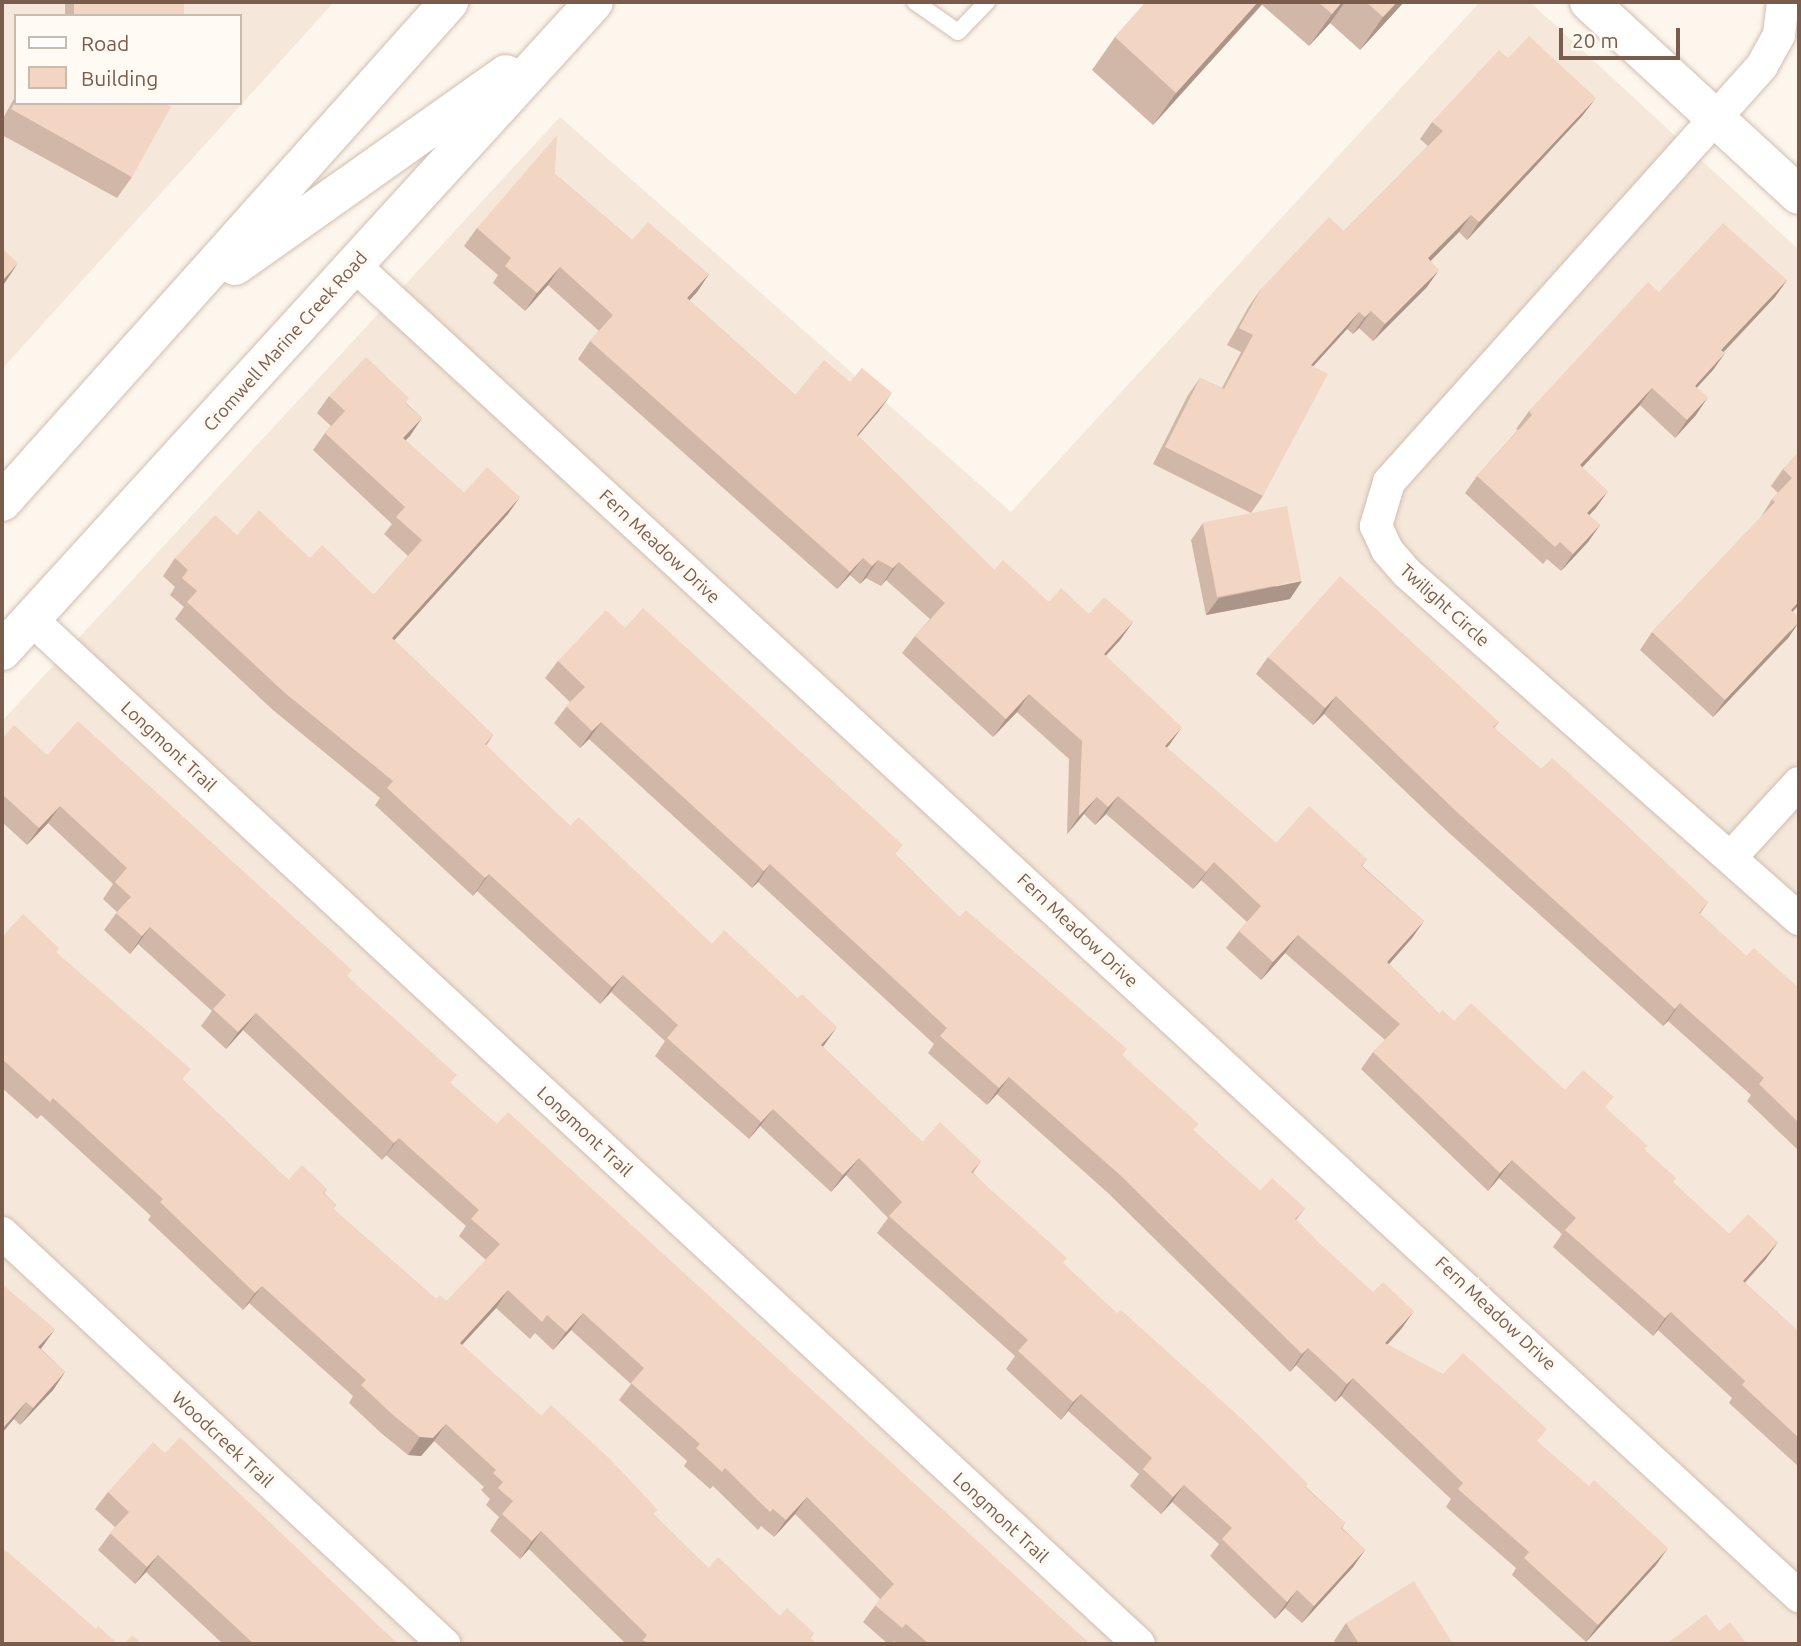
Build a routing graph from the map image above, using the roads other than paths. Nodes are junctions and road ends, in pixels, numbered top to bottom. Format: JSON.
{"nodes":[{"id":1,"x":449,"y":2,"type":"edge"},
{"id":2,"x":594,"y":2,"type":"edge"},
{"id":3,"x":915,"y":2,"type":"edge"},
{"id":4,"x":986,"y":2,"type":"edge"},
{"id":5,"x":1589,"y":2,"type":"edge"},
{"id":6,"x":1783,"y":2,"type":"edge"},
{"id":7,"x":568,"y":30,"type":"junction"},
{"id":8,"x":1716,"y":119,"type":"junction"},
{"id":9,"x":1799,"y":195,"type":"edge"},
{"id":10,"x":354,"y":265,"type":"junction"},
{"id":11,"x":182,"y":304,"type":"junction"},
{"id":12,"x":2,"y":502,"type":"edge"},
{"id":13,"x":31,"y":619,"type":"junction"},
{"id":14,"x":2,"y":651,"type":"edge"},
{"id":15,"x":1799,"y":783,"type":"edge"},
{"id":16,"x":1732,"y":856,"type":"junction"},
{"id":17,"x":1799,"y":919,"type":"edge"},
{"id":18,"x":2,"y":1233,"type":"edge"},
{"id":19,"x":1799,"y":1596,"type":"edge"},
{"id":20,"x":444,"y":1644,"type":"edge"},
{"id":21,"x":1139,"y":1644,"type":"edge"}],
"edges":[{"from":1,"to":11,"type":"main road","name":"Cromwell Marine Creek Road"},
{"from":2,"to":7,"type":"main road","name":"Cromwell Marine Creek Road"},
{"from":3,"to":4,"type":"lane"},
{"from":5,"to":8,"type":"main road"},
{"from":6,"to":8,"type":"street","name":"Twilight Circle"},
{"from":7,"to":10,"type":"main road","name":"Cromwell Marine Creek Road"},
{"from":7,"to":11,"type":"main road","name":"Cromwell Marine Creek Road"},
{"from":8,"to":9,"type":"main road"},
{"from":8,"to":16,"type":"street","name":"Twilight Circle"},
{"from":10,"to":13,"type":"main road","name":"Cromwell Marine Creek Road"},
{"from":10,"to":19,"type":"street","name":"Fern Meadow Drive"},
{"from":11,"to":12,"type":"main road","name":"Cromwell Marine Creek Road"},
{"from":13,"to":14,"type":"main road","name":"Cromwell Marine Creek Road"},
{"from":13,"to":21,"type":"street","name":"Longmont Trail"},
{"from":15,"to":16,"type":"street"},
{"from":16,"to":17,"type":"street","name":"Twilight Circle"},
{"from":18,"to":20,"type":"street","name":"Woodcreek Trail"}]}
